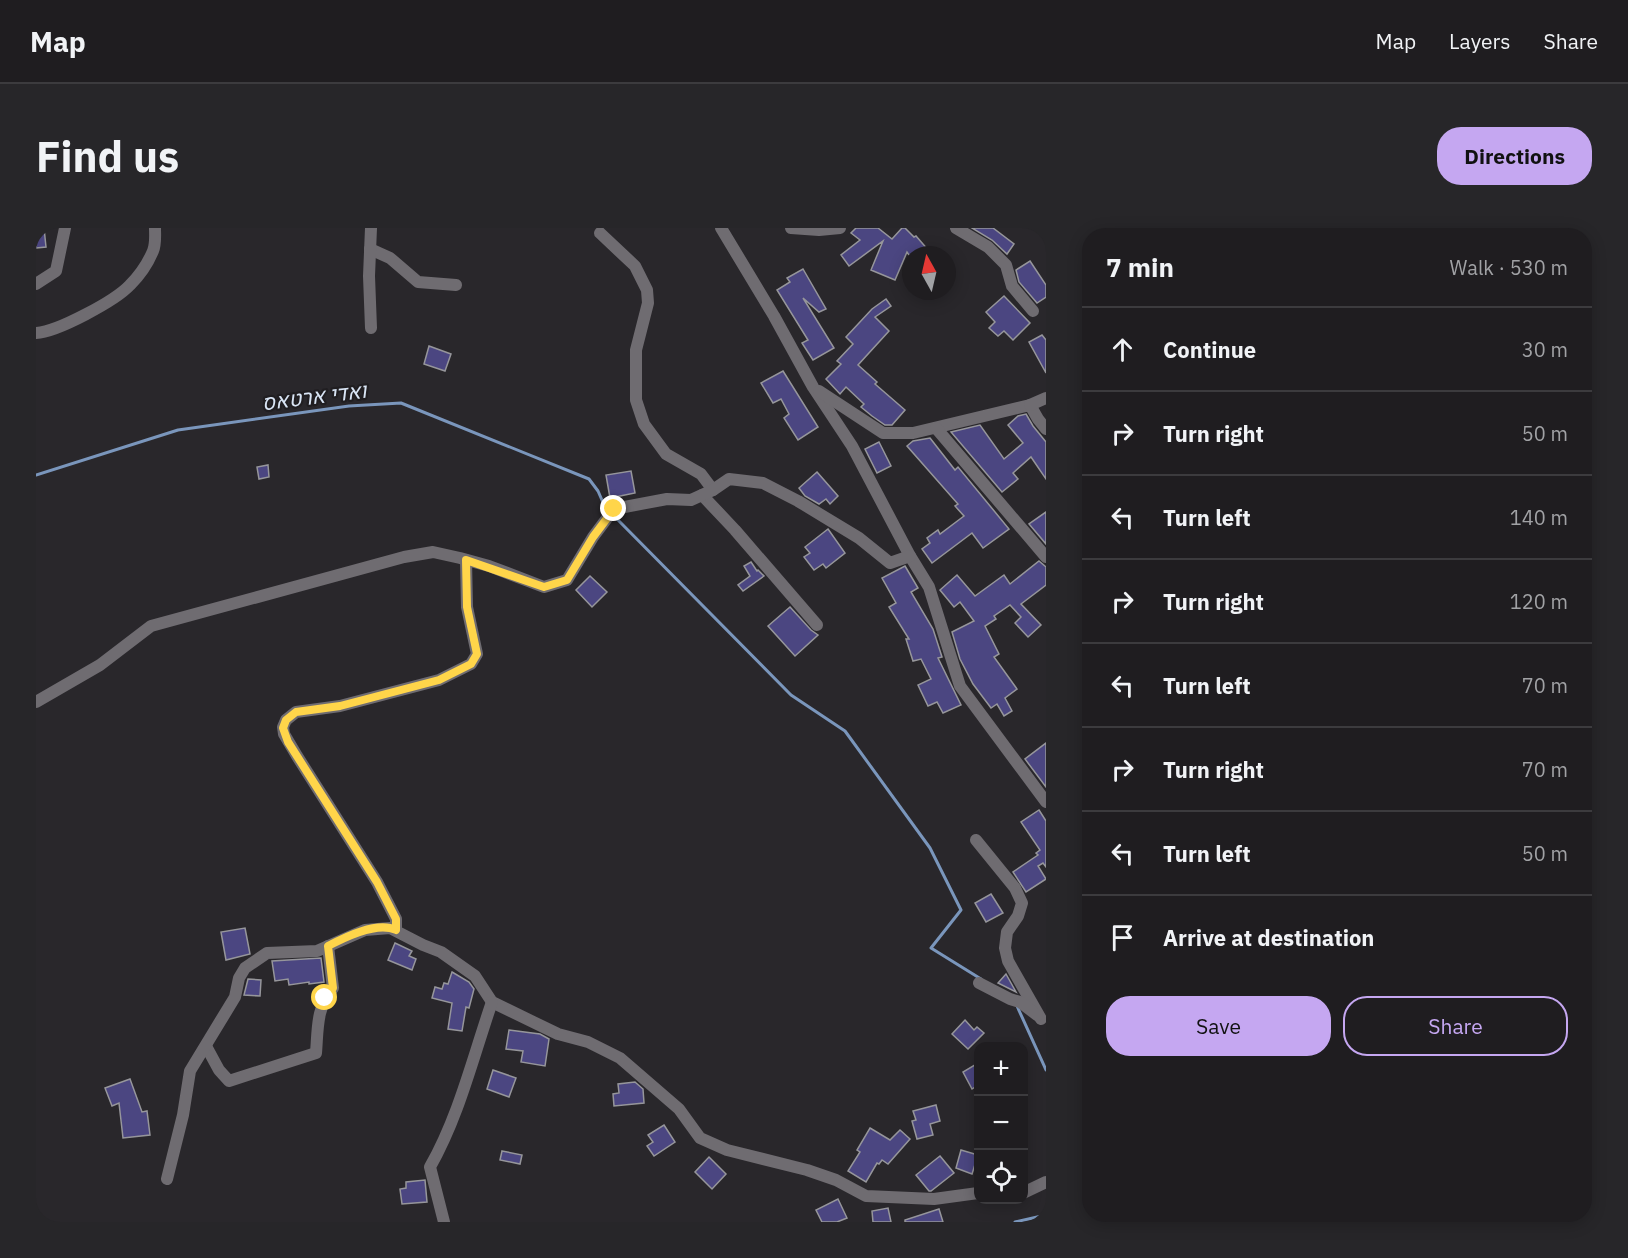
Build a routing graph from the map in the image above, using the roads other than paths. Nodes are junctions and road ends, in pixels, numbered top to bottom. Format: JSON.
{"nodes":[{"id":1,"x":64,"y":228,"type":"edge"},
{"id":2,"x":155,"y":228,"type":"edge"},
{"id":3,"x":371,"y":228,"type":"edge"},
{"id":4,"x":791,"y":228,"type":"edge"},
{"id":5,"x":840,"y":228,"type":"edge"},
{"id":6,"x":956,"y":228,"type":"edge"},
{"id":7,"x":726,"y":229,"type":"edge"},
{"id":8,"x":600,"y":233,"type":"dead end"},
{"id":9,"x":370,"y":249,"type":"junction"},
{"id":10,"x":36,"y":284,"type":"edge"},
{"id":11,"x":456,"y":285,"type":"dead end"},
{"id":12,"x":1033,"y":311,"type":"dead end"},
{"id":13,"x":371,"y":328,"type":"dead end"},
{"id":14,"x":36,"y":333,"type":"edge"},
{"id":15,"x":813,"y":387,"type":"junction"},
{"id":16,"x":1046,"y":398,"type":"edge"},
{"id":17,"x":1030,"y":405,"type":"junction"},
{"id":18,"x":936,"y":428,"type":"junction"},
{"id":19,"x":1046,"y":429,"type":"edge"},
{"id":20,"x":708,"y":492,"type":"junction"},
{"id":21,"x":910,"y":556,"type":"junction"},
{"id":22,"x":1046,"y":557,"type":"edge"},
{"id":23,"x":466,"y":560,"type":"junction"},
{"id":24,"x":817,"y":626,"type":"dead end"},
{"id":25,"x":36,"y":702,"type":"edge"},
{"id":26,"x":1046,"y":802,"type":"edge"},
{"id":27,"x":976,"y":840,"type":"dead end"},
{"id":28,"x":396,"y":930,"type":"junction"},
{"id":29,"x":328,"y":946,"type":"junction"},
{"id":30,"x":979,"y":983,"type":"dead end"},
{"id":31,"x":492,"y":1002,"type":"junction"},
{"id":32,"x":1043,"y":1021,"type":"edge"},
{"id":33,"x":206,"y":1046,"type":"junction"},
{"id":34,"x":167,"y":1179,"type":"dead end"},
{"id":35,"x":1046,"y":1182,"type":"edge"},
{"id":36,"x":1028,"y":1191,"type":"edge"},
{"id":37,"x":974,"y":1194,"type":"edge"},
{"id":38,"x":444,"y":1222,"type":"edge"}],
"edges":[{"from":1,"to":10,"type":"street"},
{"from":2,"to":14,"type":"street"},
{"from":3,"to":9,"type":"street"},
{"from":4,"to":5,"type":"street"},
{"from":6,"to":12,"type":"street"},
{"from":7,"to":15,"type":"street"},
{"from":8,"to":20,"type":"street"},
{"from":9,"to":11,"type":"street"},
{"from":9,"to":13,"type":"street"},
{"from":15,"to":18,"type":"street"},
{"from":15,"to":21,"type":"street"},
{"from":16,"to":17,"type":"street"},
{"from":17,"to":18,"type":"street"},
{"from":17,"to":19,"type":"street"},
{"from":18,"to":22,"type":"street"},
{"from":20,"to":21,"type":"street"},
{"from":20,"to":23,"type":"street"},
{"from":20,"to":24,"type":"street"},
{"from":21,"to":26,"type":"street"},
{"from":23,"to":25,"type":"street"},
{"from":23,"to":28,"type":"street"},
{"from":27,"to":32,"type":"street"},
{"from":28,"to":29,"type":"street"},
{"from":28,"to":31,"type":"street"},
{"from":29,"to":33,"type":"street"},
{"from":29,"to":33,"type":"street"},
{"from":30,"to":32,"type":"street"},
{"from":31,"to":37,"type":"street"},
{"from":31,"to":38,"type":"street"},
{"from":33,"to":34,"type":"street"},
{"from":35,"to":36,"type":"street"}]}
